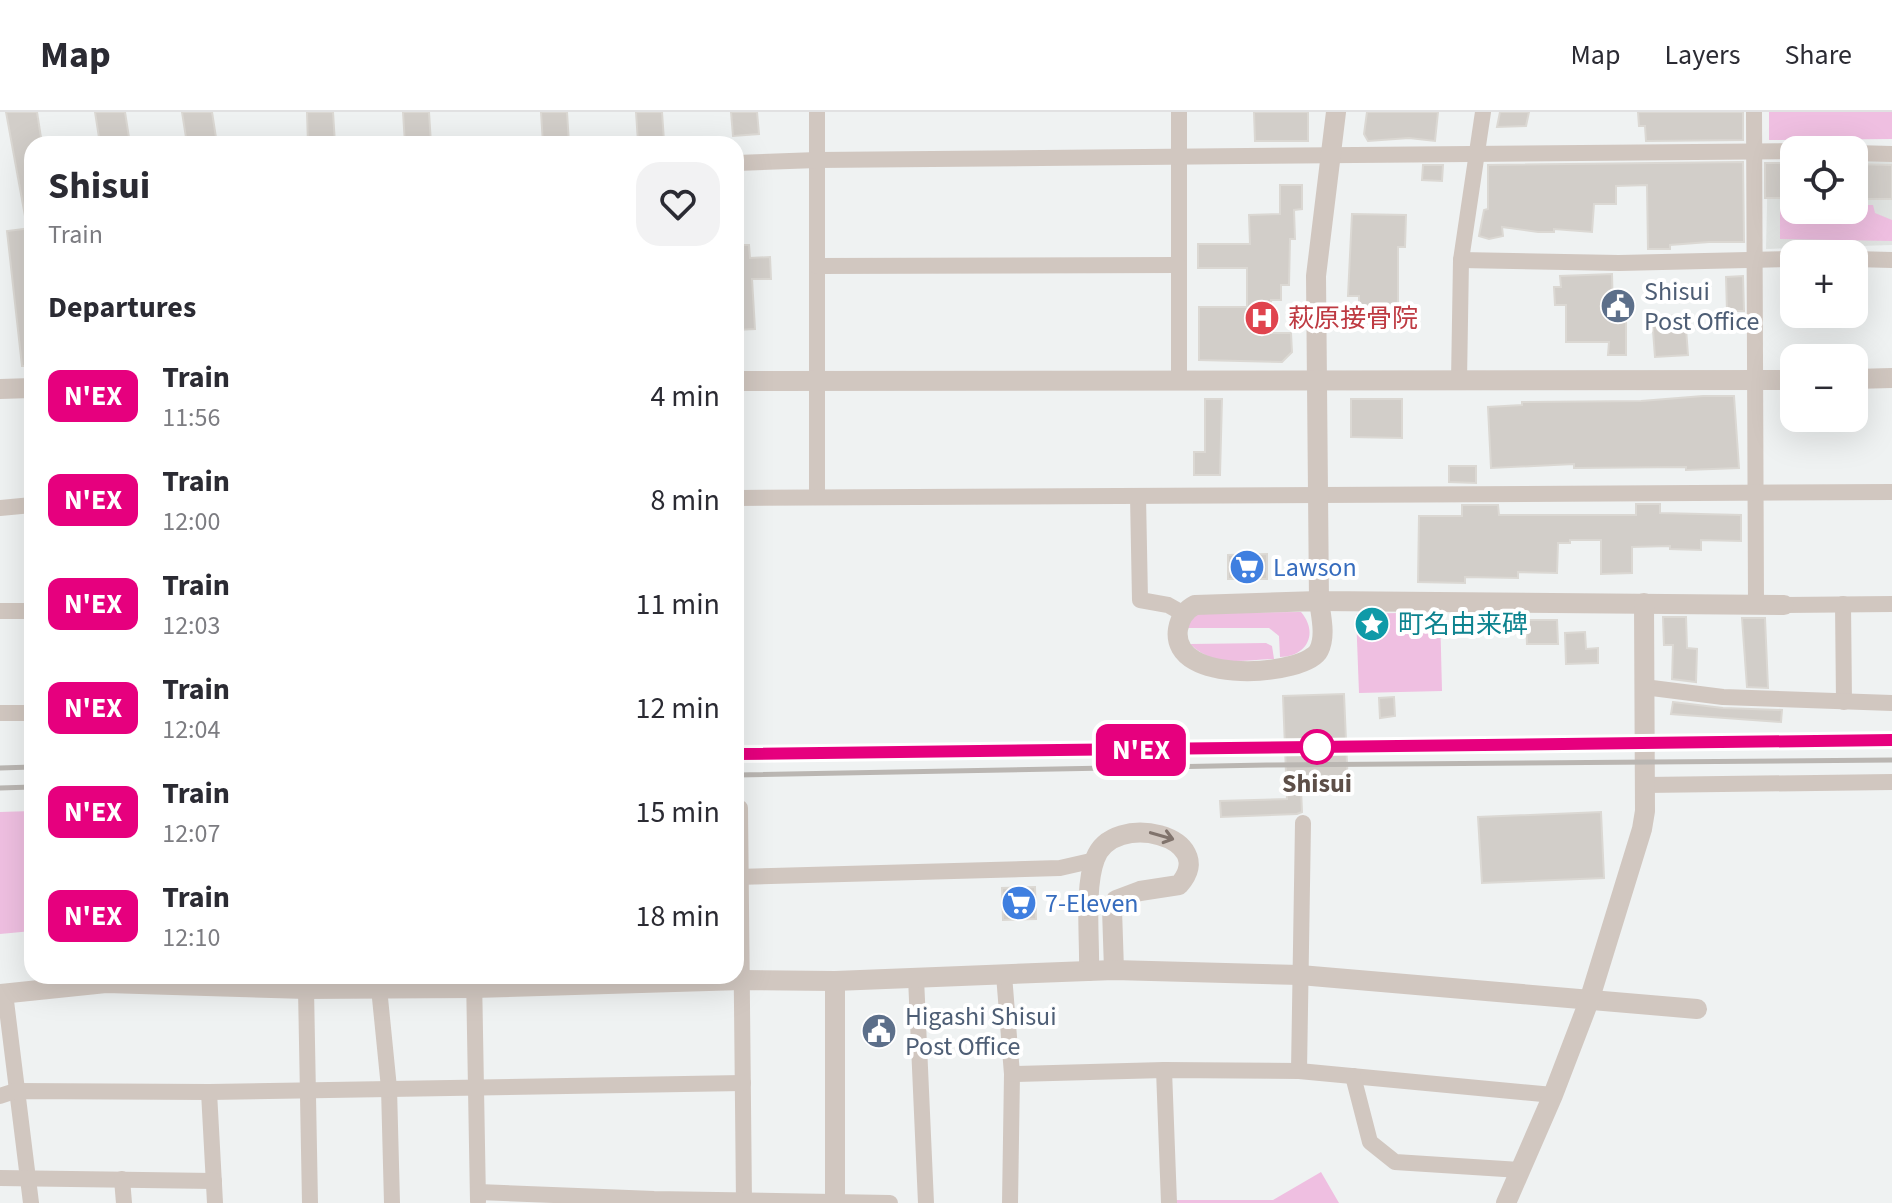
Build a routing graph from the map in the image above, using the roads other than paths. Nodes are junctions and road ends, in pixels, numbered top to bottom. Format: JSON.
{"nodes":[{"id":1,"x":817,"y":112,"type":"edge"},
{"id":2,"x":1179,"y":112,"type":"edge"},
{"id":3,"x":1336,"y":112,"type":"edge"},
{"id":4,"x":1483,"y":112,"type":"edge"},
{"id":5,"x":1754,"y":112,"type":"edge"},
{"id":6,"x":1755,"y":150,"type":"junction"},
{"id":7,"x":1780,"y":151,"type":"edge"},
{"id":8,"x":1475,"y":153,"type":"junction"},
{"id":9,"x":1868,"y":153,"type":"edge"},
{"id":10,"x":1892,"y":154,"type":"edge"},
{"id":11,"x":1330,"y":155,"type":"junction"},
{"id":12,"x":1178,"y":156,"type":"junction"},
{"id":13,"x":817,"y":160,"type":"junction"},
{"id":14,"x":744,"y":163,"type":"edge"},
{"id":15,"x":1754,"y":258,"type":"junction"},
{"id":16,"x":1780,"y":259,"type":"edge"},
{"id":17,"x":1868,"y":259,"type":"edge"},
{"id":18,"x":1461,"y":260,"type":"junction"},
{"id":19,"x":1892,"y":260,"type":"edge"},
{"id":20,"x":1178,"y":265,"type":"junction"},
{"id":21,"x":817,"y":266,"type":"junction"},
{"id":22,"x":1892,"y":378,"type":"edge"},
{"id":23,"x":1317,"y":379,"type":"junction"},
{"id":24,"x":1868,"y":379,"type":"edge"},
{"id":25,"x":1780,"y":380,"type":"edge"},
{"id":26,"x":744,"y":381,"type":"edge"},
{"id":27,"x":819,"y":381,"type":"junction"},
{"id":28,"x":1459,"y":381,"type":"junction"},
{"id":29,"x":1754,"y":381,"type":"junction"},
{"id":30,"x":1179,"y":382,"type":"junction"},
{"id":31,"x":24,"y":388,"type":"edge"},
{"id":32,"x":0,"y":389,"type":"edge"},
{"id":33,"x":1755,"y":492,"type":"junction"},
{"id":34,"x":1892,"y":492,"type":"edge"},
{"id":35,"x":1316,"y":494,"type":"junction"},
{"id":36,"x":1138,"y":496,"type":"junction"},
{"id":37,"x":817,"y":497,"type":"junction"},
{"id":38,"x":744,"y":498,"type":"edge"},
{"id":39,"x":24,"y":506,"type":"edge"},
{"id":40,"x":0,"y":508,"type":"edge"},
{"id":41,"x":1319,"y":601,"type":"junction"},
{"id":42,"x":1756,"y":602,"type":"junction"},
{"id":43,"x":1644,"y":603,"type":"junction"},
{"id":44,"x":1843,"y":604,"type":"junction"},
{"id":45,"x":1892,"y":604,"type":"edge"},
{"id":46,"x":1784,"y":605,"type":"joint"},
{"id":47,"x":0,"y":611,"type":"edge"},
{"id":48,"x":24,"y":611,"type":"edge"},
{"id":49,"x":1184,"y":614,"type":"junction"},
{"id":50,"x":1644,"y":687,"type":"junction"},
{"id":51,"x":1844,"y":702,"type":"junction"},
{"id":52,"x":1892,"y":703,"type":"edge"},
{"id":53,"x":0,"y":713,"type":"edge"},
{"id":54,"x":24,"y":713,"type":"edge"},
{"id":55,"x":1892,"y":782,"type":"edge"},
{"id":56,"x":1645,"y":785,"type":"junction"},
{"id":57,"x":1303,"y":823,"type":"dead end"},
{"id":58,"x":1095,"y":860,"type":"junction"},
{"id":59,"x":744,"y":877,"type":"edge"},
{"id":60,"x":1114,"y":970,"type":"junction"},
{"id":61,"x":1089,"y":971,"type":"junction"},
{"id":62,"x":1004,"y":975,"type":"junction"},
{"id":63,"x":1300,"y":975,"type":"junction"},
{"id":64,"x":916,"y":978,"type":"junction"},
{"id":65,"x":744,"y":980,"type":"edge"},
{"id":66,"x":835,"y":981,"type":"junction"},
{"id":67,"x":74,"y":984,"type":"edge"},
{"id":68,"x":195,"y":984,"type":"edge"},
{"id":69,"x":442,"y":984,"type":"edge"},
{"id":70,"x":474,"y":984,"type":"edge"},
{"id":71,"x":742,"y":984,"type":"edge"},
{"id":72,"x":379,"y":988,"type":"junction"},
{"id":73,"x":306,"y":989,"type":"junction"},
{"id":74,"x":2,"y":993,"type":"edge"},
{"id":75,"x":1589,"y":1001,"type":"junction"},
{"id":76,"x":1697,"y":1009,"type":"dead end"},
{"id":77,"x":1164,"y":1070,"type":"junction"},
{"id":78,"x":1299,"y":1071,"type":"junction"},
{"id":79,"x":1012,"y":1074,"type":"junction"},
{"id":80,"x":1353,"y":1076,"type":"junction"},
{"id":81,"x":743,"y":1083,"type":"junction"},
{"id":82,"x":475,"y":1086,"type":"junction"},
{"id":83,"x":389,"y":1088,"type":"junction"},
{"id":84,"x":309,"y":1089,"type":"junction"},
{"id":85,"x":209,"y":1092,"type":"junction"},
{"id":86,"x":8,"y":1094,"type":"edge"},
{"id":87,"x":1553,"y":1095,"type":"junction"},
{"id":88,"x":1520,"y":1170,"type":"junction"},
{"id":89,"x":0,"y":1178,"type":"edge"},
{"id":90,"x":28,"y":1178,"type":"junction"},
{"id":91,"x":122,"y":1179,"type":"junction"},
{"id":92,"x":214,"y":1181,"type":"junction"},
{"id":93,"x":478,"y":1198,"type":"edge"},
{"id":94,"x":567,"y":1199,"type":"edge"},
{"id":95,"x":654,"y":1201,"type":"edge"},
{"id":96,"x":744,"y":1201,"type":"edge"},
{"id":97,"x":835,"y":1202,"type":"edge"},
{"id":98,"x":31,"y":1203,"type":"edge"},
{"id":99,"x":124,"y":1203,"type":"edge"},
{"id":100,"x":215,"y":1203,"type":"edge"},
{"id":101,"x":310,"y":1203,"type":"edge"},
{"id":102,"x":392,"y":1203,"type":"edge"},
{"id":103,"x":890,"y":1203,"type":"edge"},
{"id":104,"x":926,"y":1203,"type":"edge"},
{"id":105,"x":1010,"y":1203,"type":"edge"},
{"id":106,"x":1169,"y":1203,"type":"edge"},
{"id":107,"x":1506,"y":1203,"type":"edge"}],
"edges":[{"from":1,"to":13,"type":"street"},
{"from":2,"to":12,"type":"street"},
{"from":3,"to":11,"type":"street"},
{"from":4,"to":8,"type":"street"},
{"from":5,"to":6,"type":"street"},
{"from":6,"to":7,"type":"street"},
{"from":6,"to":8,"type":"street"},
{"from":6,"to":15,"type":"street"},
{"from":8,"to":11,"type":"street"},
{"from":8,"to":18,"type":"street"},
{"from":9,"to":10,"type":"street"},
{"from":11,"to":12,"type":"street"},
{"from":11,"to":23,"type":"street"},
{"from":12,"to":13,"type":"street"},
{"from":12,"to":20,"type":"street"},
{"from":13,"to":14,"type":"street"},
{"from":13,"to":21,"type":"street"},
{"from":15,"to":16,"type":"street"},
{"from":15,"to":18,"type":"street"},
{"from":15,"to":29,"type":"street"},
{"from":17,"to":19,"type":"street"},
{"from":18,"to":28,"type":"street"},
{"from":20,"to":21,"type":"street"},
{"from":20,"to":30,"type":"street"},
{"from":21,"to":27,"type":"street"},
{"from":22,"to":24,"type":"street"},
{"from":23,"to":28,"type":"street"},
{"from":23,"to":30,"type":"street"},
{"from":23,"to":35,"type":"street"},
{"from":25,"to":29,"type":"street"},
{"from":26,"to":27,"type":"street"},
{"from":27,"to":30,"type":"street"},
{"from":27,"to":37,"type":"street"},
{"from":28,"to":29,"type":"street"},
{"from":29,"to":33,"type":"street"},
{"from":31,"to":32,"type":"street"},
{"from":33,"to":34,"type":"street"},
{"from":33,"to":35,"type":"street"},
{"from":33,"to":42,"type":"street"},
{"from":35,"to":36,"type":"street"},
{"from":35,"to":41,"type":"street"},
{"from":36,"to":37,"type":"street"},
{"from":36,"to":49,"type":"street"},
{"from":37,"to":38,"type":"street"},
{"from":39,"to":40,"type":"street"},
{"from":41,"to":43,"type":"street"},
{"from":41,"to":49,"type":"street"},
{"from":41,"to":49,"type":"street"},
{"from":42,"to":43,"type":"street"},
{"from":42,"to":46,"type":"street"},
{"from":43,"to":50,"type":"street"},
{"from":44,"to":45,"type":"street"},
{"from":44,"to":46,"type":"street"},
{"from":44,"to":51,"type":"street"},
{"from":47,"to":48,"type":"street"},
{"from":50,"to":51,"type":"street"},
{"from":50,"to":56,"type":"street"},
{"from":51,"to":52,"type":"street"},
{"from":53,"to":54,"type":"street"},
{"from":55,"to":56,"type":"street"},
{"from":56,"to":75,"type":"street"},
{"from":57,"to":63,"type":"street"},
{"from":58,"to":59,"type":"street"},
{"from":58,"to":60,"type":"street","one_way":true},
{"from":58,"to":61,"type":"street"},
{"from":60,"to":61,"type":"street"},
{"from":60,"to":63,"type":"street"},
{"from":61,"to":62,"type":"street"},
{"from":62,"to":64,"type":"street"},
{"from":62,"to":79,"type":"street"},
{"from":63,"to":75,"type":"street"},
{"from":63,"to":78,"type":"street"},
{"from":64,"to":66,"type":"street"},
{"from":64,"to":104,"type":"street"},
{"from":65,"to":66,"type":"street"},
{"from":66,"to":97,"type":"street"},
{"from":67,"to":74,"type":"street"},
{"from":68,"to":73,"type":"street"},
{"from":69,"to":72,"type":"street"},
{"from":70,"to":82,"type":"street"},
{"from":71,"to":81,"type":"street"},
{"from":72,"to":73,"type":"street"},
{"from":72,"to":83,"type":"street"},
{"from":73,"to":84,"type":"street"},
{"from":74,"to":86,"type":"street"},
{"from":75,"to":76,"type":"street"},
{"from":75,"to":87,"type":"street"},
{"from":77,"to":78,"type":"street"},
{"from":77,"to":79,"type":"street"},
{"from":77,"to":106,"type":"street"},
{"from":78,"to":80,"type":"street"},
{"from":79,"to":105,"type":"street"},
{"from":80,"to":87,"type":"street"},
{"from":80,"to":88,"type":"street"},
{"from":81,"to":82,"type":"street"},
{"from":81,"to":96,"type":"street"},
{"from":82,"to":83,"type":"street"},
{"from":82,"to":93,"type":"street"},
{"from":83,"to":84,"type":"street"},
{"from":83,"to":102,"type":"street"},
{"from":84,"to":85,"type":"street"},
{"from":84,"to":101,"type":"street"},
{"from":85,"to":86,"type":"street"},
{"from":85,"to":92,"type":"street"},
{"from":86,"to":90,"type":"street"},
{"from":87,"to":88,"type":"street"},
{"from":88,"to":107,"type":"street"},
{"from":89,"to":90,"type":"street"},
{"from":90,"to":91,"type":"street"},
{"from":90,"to":98,"type":"street"},
{"from":91,"to":92,"type":"street"},
{"from":91,"to":99,"type":"street"},
{"from":92,"to":100,"type":"street"},
{"from":93,"to":94,"type":"street"},
{"from":94,"to":95,"type":"street"},
{"from":95,"to":96,"type":"street"},
{"from":96,"to":97,"type":"street"},
{"from":97,"to":103,"type":"street"}]}
